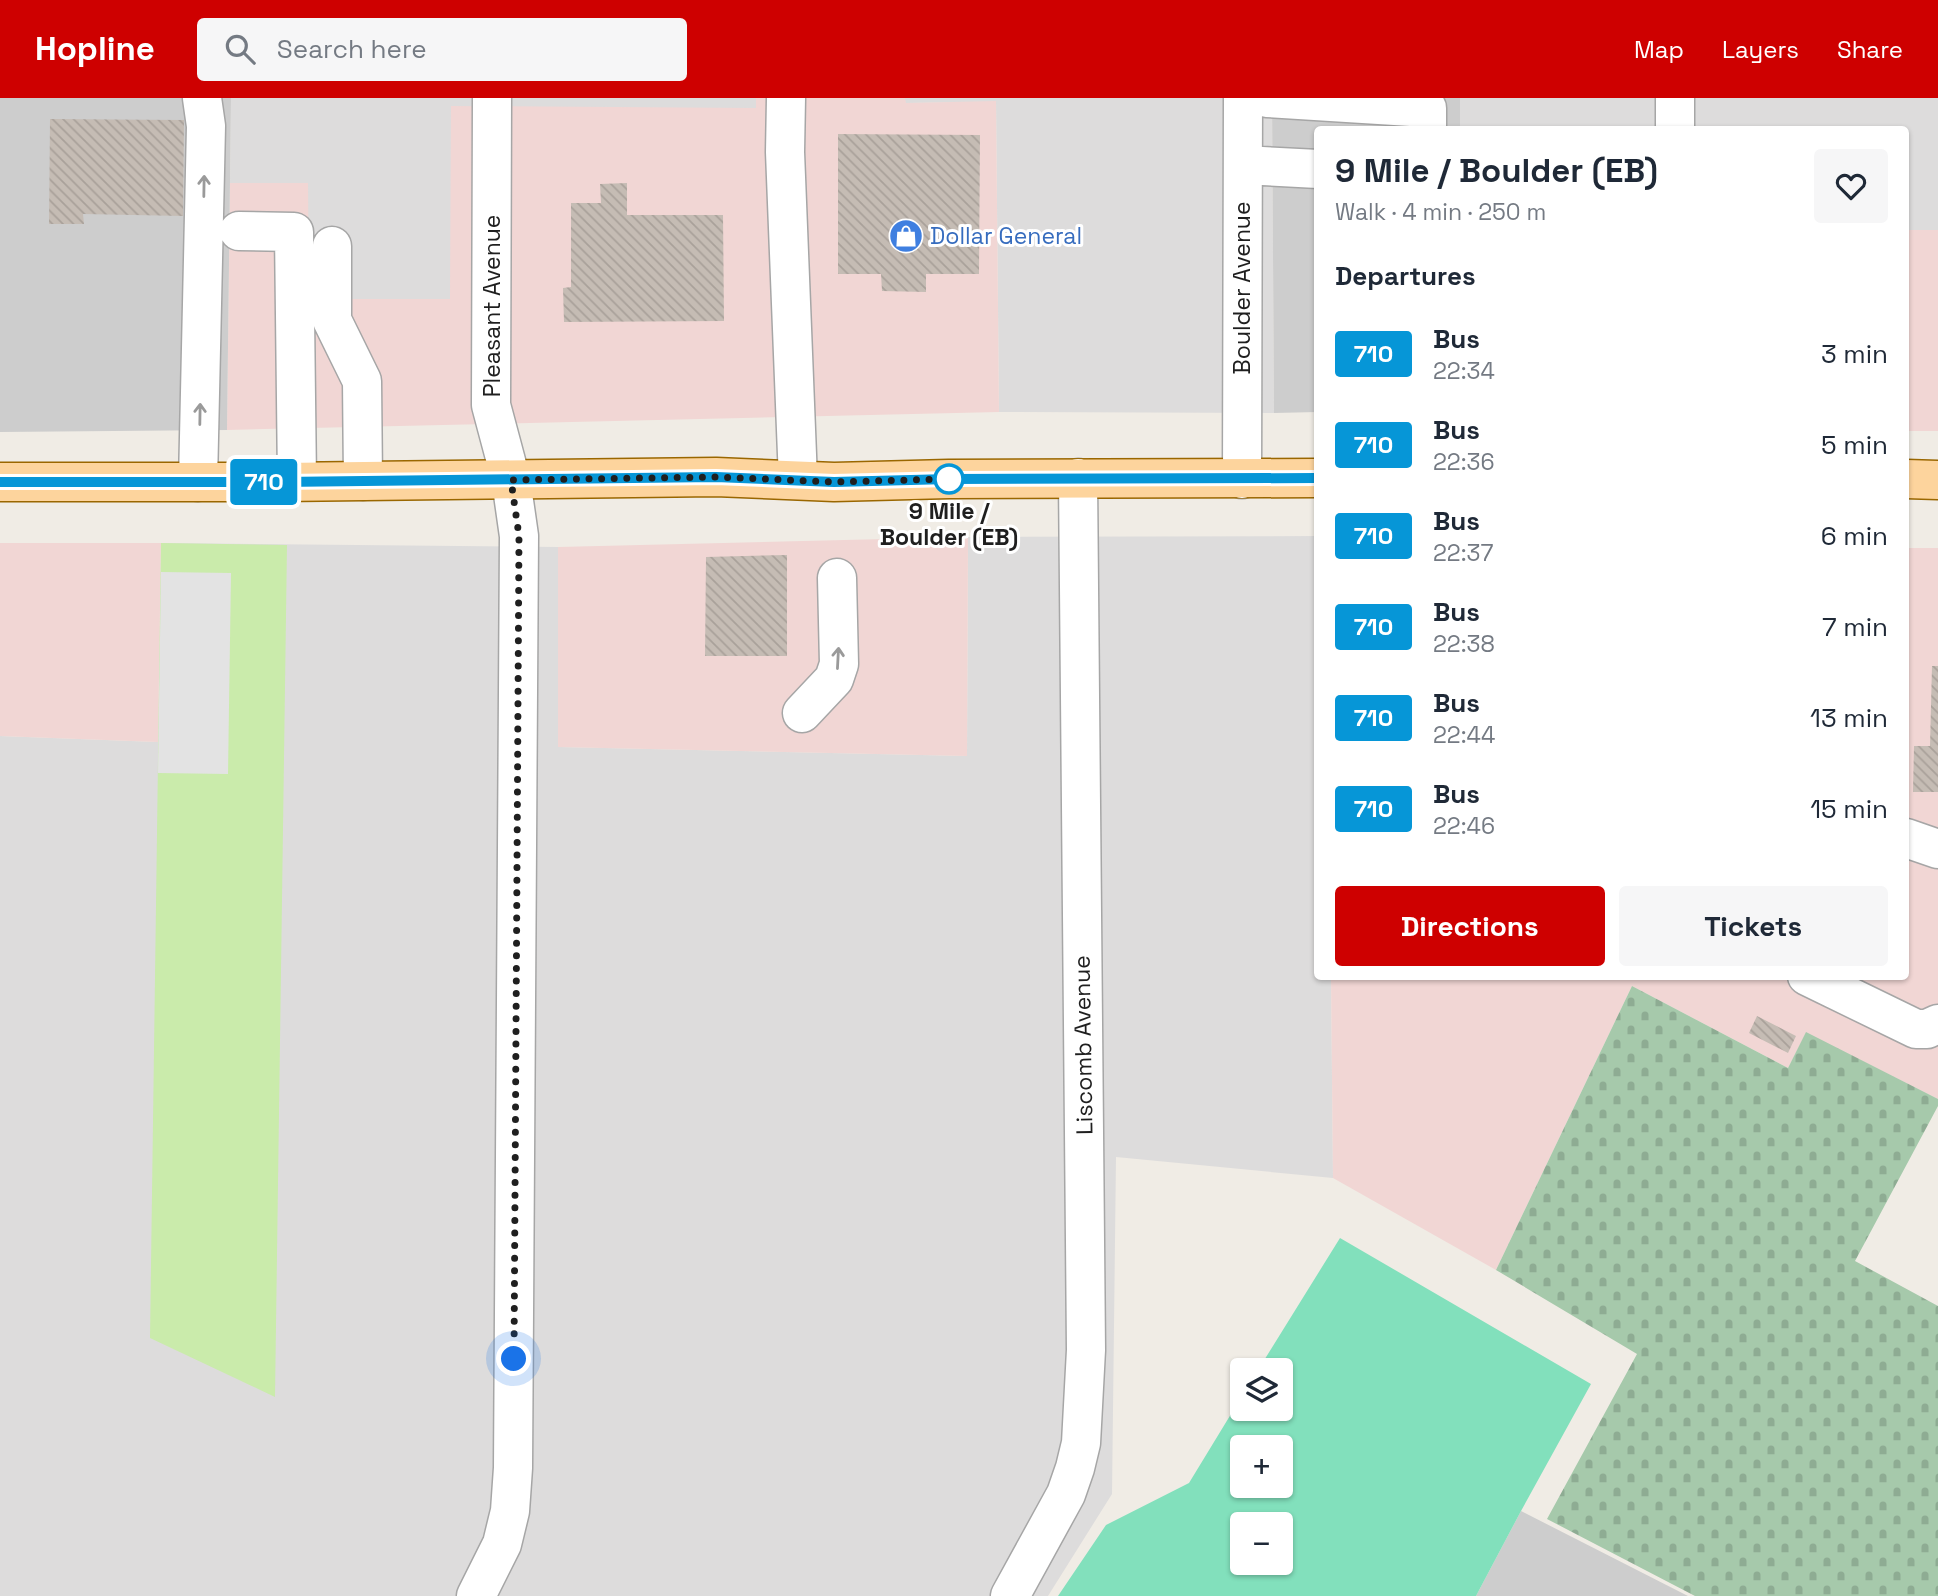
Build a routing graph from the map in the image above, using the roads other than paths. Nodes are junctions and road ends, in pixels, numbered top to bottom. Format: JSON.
{"nodes":[{"id":1,"x":202,"y":98,"type":"edge"},
{"id":2,"x":492,"y":98,"type":"edge"},
{"id":3,"x":786,"y":98,"type":"edge"},
{"id":4,"x":1242,"y":98,"type":"edge"},
{"id":5,"x":1267,"y":98,"type":"edge"},
{"id":6,"x":1675,"y":98,"type":"edge"},
{"id":7,"x":1427,"y":126,"type":"edge"},
{"id":8,"x":1675,"y":126,"type":"edge"},
{"id":9,"x":1243,"y":165,"type":"junction"},
{"id":10,"x":1314,"y":169,"type":"edge"},
{"id":11,"x":239,"y":231,"type":"dead end"},
{"id":12,"x":332,"y":246,"type":"dead end"},
{"id":13,"x":1078,"y":478,"type":"junction"},
{"id":14,"x":1314,"y":478,"type":"edge"},
{"id":15,"x":1242,"y":479,"type":"junction"},
{"id":16,"x":511,"y":480,"type":"junction"},
{"id":17,"x":798,"y":480,"type":"junction"},
{"id":18,"x":297,"y":481,"type":"junction"},
{"id":19,"x":363,"y":481,"type":"junction"},
{"id":20,"x":0,"y":482,"type":"edge"},
{"id":21,"x":198,"y":482,"type":"junction"},
{"id":22,"x":837,"y":578,"type":"dead end"},
{"id":23,"x":802,"y":713,"type":"dead end"},
{"id":24,"x":1825,"y":980,"type":"edge"},
{"id":25,"x":1860,"y":988,"type":"edge"},
{"id":26,"x":1938,"y":1024,"type":"edge"},
{"id":27,"x":476,"y":1596,"type":"edge"},
{"id":28,"x":1010,"y":1596,"type":"edge"}],
"edges":[{"from":21,"to":1,"type":"street","one_way":true},
{"from":2,"to":16,"type":"street","name":"Pleasant Avenue"},
{"from":3,"to":17,"type":"street"},
{"from":4,"to":9,"type":"street","name":"Boulder Avenue"},
{"from":5,"to":7,"type":"street"},
{"from":6,"to":8,"type":"street"},
{"from":9,"to":10,"type":"street"},
{"from":9,"to":15,"type":"street","name":"Boulder Avenue"},
{"from":11,"to":18,"type":"street"},
{"from":12,"to":19,"type":"street"},
{"from":13,"to":15,"type":"main road"},
{"from":13,"to":17,"type":"main road"},
{"from":13,"to":28,"type":"street","name":"Liscomb Avenue"},
{"from":14,"to":15,"type":"main road"},
{"from":16,"to":17,"type":"main road"},
{"from":16,"to":19,"type":"main road"},
{"from":16,"to":27,"type":"street","name":"Pleasant Avenue"},
{"from":18,"to":19,"type":"main road"},
{"from":18,"to":21,"type":"main road"},
{"from":20,"to":21,"type":"main road"},
{"from":23,"to":22,"type":"street","one_way":true},
{"from":24,"to":25,"type":"street"},
{"from":25,"to":26,"type":"street"}]}
